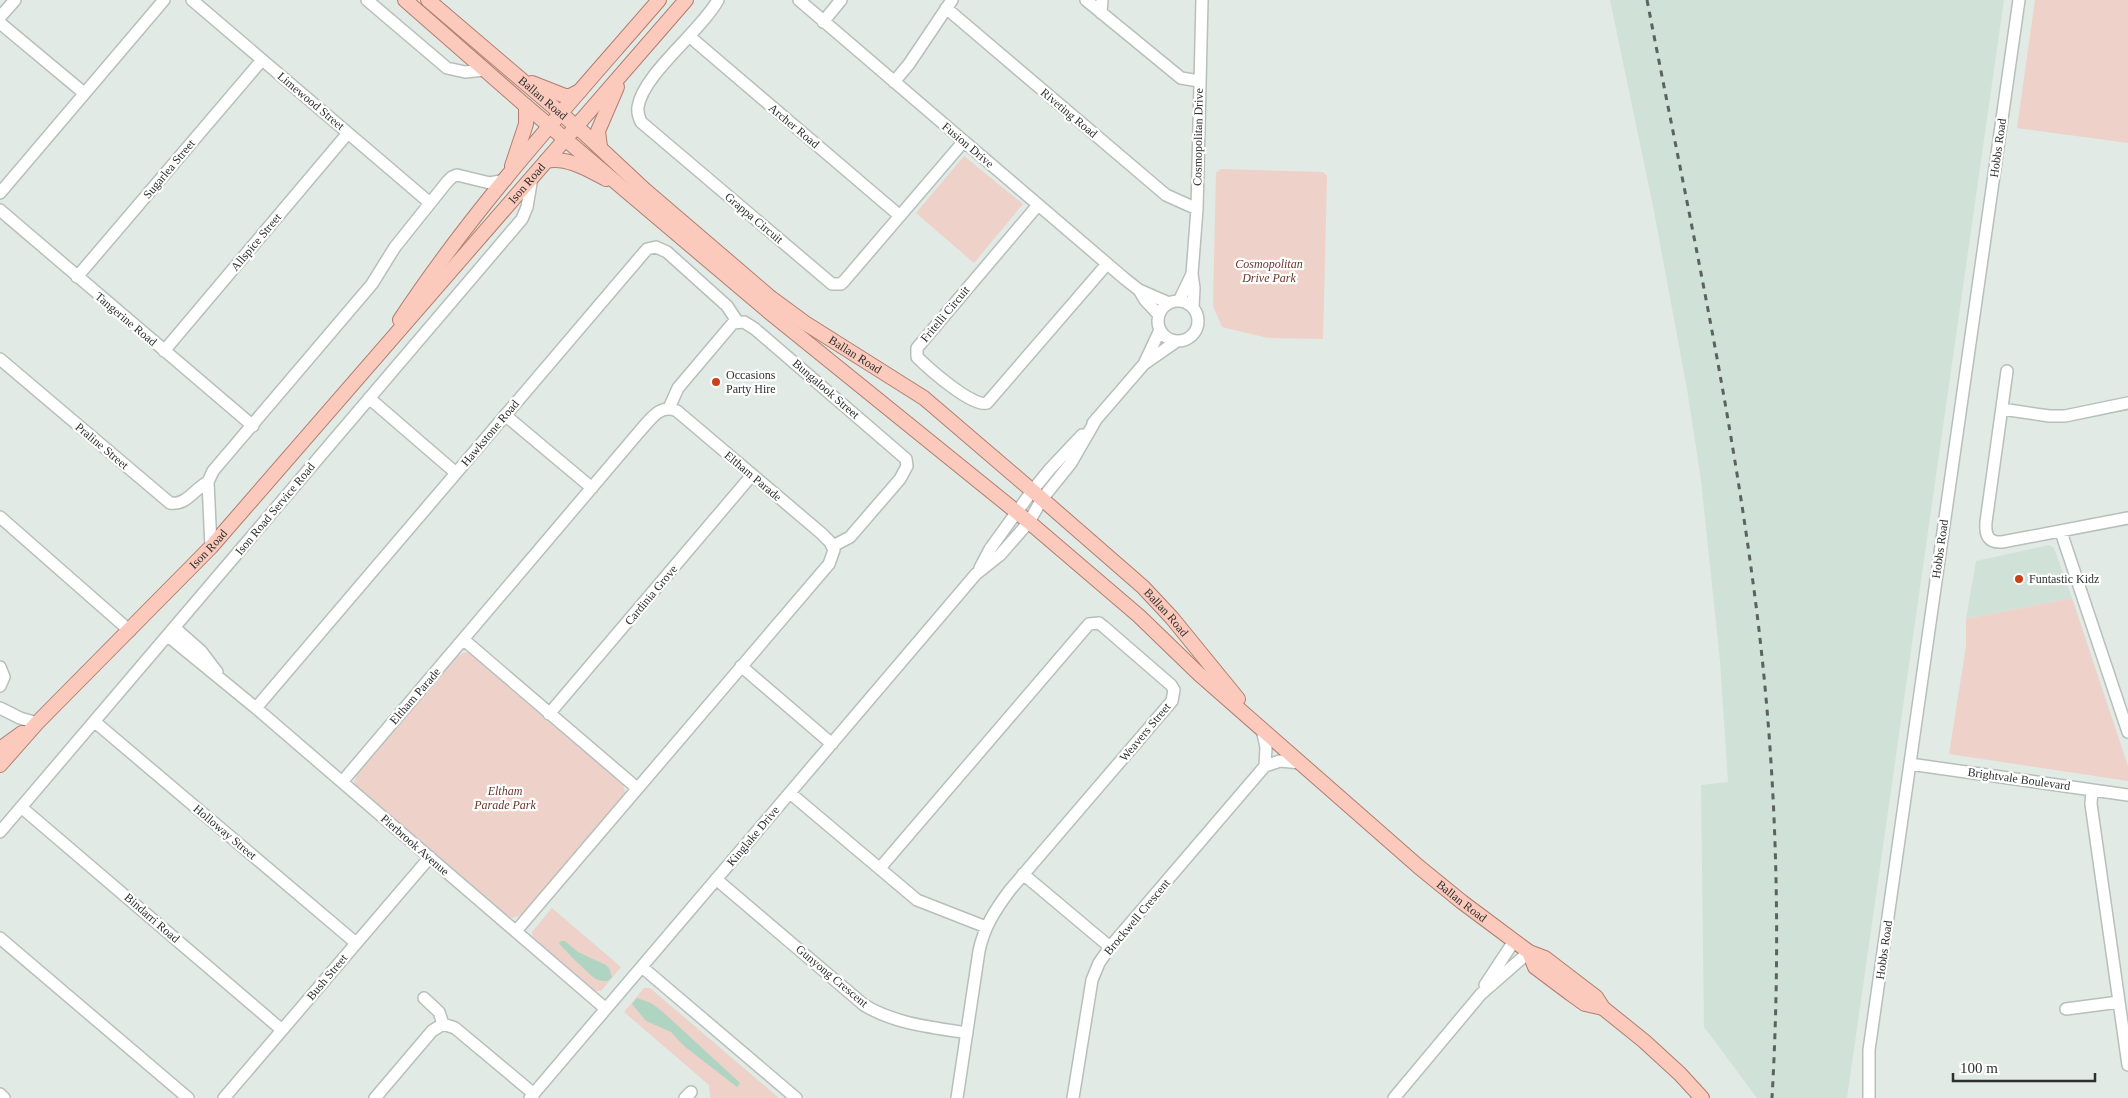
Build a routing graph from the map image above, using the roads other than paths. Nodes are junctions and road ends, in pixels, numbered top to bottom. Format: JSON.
{"nodes":[{"id":1,"x":15,"y":0,"type":"edge"},
{"id":2,"x":164,"y":0,"type":"edge"},
{"id":3,"x":192,"y":0,"type":"edge"},
{"id":4,"x":367,"y":0,"type":"edge"},
{"id":5,"x":405,"y":0,"type":"edge"},
{"id":6,"x":428,"y":0,"type":"edge"},
{"id":7,"x":659,"y":0,"type":"edge"},
{"id":8,"x":686,"y":0,"type":"edge"},
{"id":9,"x":718,"y":0,"type":"edge"},
{"id":10,"x":799,"y":0,"type":"edge"},
{"id":11,"x":841,"y":0,"type":"edge"},
{"id":12,"x":1086,"y":0,"type":"edge"},
{"id":13,"x":1102,"y":0,"type":"edge"},
{"id":14,"x":1202,"y":0,"type":"edge"},
{"id":15,"x":2019,"y":0,"type":"edge"},
{"id":16,"x":949,"y":4,"type":"edge"},
{"id":17,"x":1101,"y":13,"type":"junction"},
{"id":18,"x":0,"y":17,"type":"edge"},
{"id":19,"x":823,"y":22,"type":"junction"},
{"id":20,"x":0,"y":23,"type":"edge"},
{"id":21,"x":689,"y":36,"type":"junction"},
{"id":22,"x":262,"y":60,"type":"junction"},
{"id":23,"x":629,"y":67,"type":"junction"},
{"id":24,"x":486,"y":70,"type":"junction"},
{"id":25,"x":514,"y":73,"type":"junction"},
{"id":26,"x":1199,"y":81,"type":"junction"},
{"id":27,"x":894,"y":82,"type":"junction"},
{"id":28,"x":581,"y":90,"type":"junction"},
{"id":29,"x":84,"y":93,"type":"junction"},
{"id":30,"x":526,"y":106,"type":"junction"},
{"id":31,"x":561,"y":113,"type":"junction"},
{"id":32,"x":550,"y":126,"type":"junction"},
{"id":33,"x":576,"y":126,"type":"junction"},
{"id":34,"x":348,"y":133,"type":"junction"},
{"id":35,"x":566,"y":138,"type":"junction"},
{"id":36,"x":964,"y":141,"type":"junction"},
{"id":37,"x":600,"y":147,"type":"junction"},
{"id":38,"x":546,"y":161,"type":"junction"},
{"id":39,"x":532,"y":177,"type":"junction"},
{"id":40,"x":506,"y":180,"type":"junction"},
{"id":41,"x":624,"y":188,"type":"junction"},
{"id":42,"x":0,"y":193,"type":"edge"},
{"id":43,"x":430,"y":203,"type":"junction"},
{"id":44,"x":1038,"y":205,"type":"junction"},
{"id":45,"x":1197,"y":209,"type":"junction"},
{"id":46,"x":0,"y":210,"type":"edge"},
{"id":47,"x":900,"y":216,"type":"junction"},
{"id":48,"x":1107,"y":264,"type":"junction"},
{"id":49,"x":1192,"y":274,"type":"junction"},
{"id":50,"x":77,"y":277,"type":"junction"},
{"id":51,"x":1139,"y":290,"type":"junction"},
{"id":52,"x":1174,"y":302,"type":"junction"},
{"id":53,"x":1193,"y":308,"type":"junction"},
{"id":54,"x":1159,"y":315,"type":"junction"},
{"id":55,"x":737,"y":321,"type":"junction"},
{"id":56,"x":1160,"y":330,"type":"junction"},
{"id":57,"x":1177,"y":341,"type":"junction"},
{"id":58,"x":164,"y":351,"type":"junction"},
{"id":59,"x":0,"y":359,"type":"edge"},
{"id":60,"x":1144,"y":364,"type":"junction"},
{"id":61,"x":369,"y":367,"type":"junction"},
{"id":62,"x":2007,"y":371,"type":"dead end"},
{"id":63,"x":369,"y":398,"type":"junction"},
{"id":64,"x":2128,"y":403,"type":"edge"},
{"id":65,"x":669,"y":408,"type":"junction"},
{"id":66,"x":2002,"y":409,"type":"junction"},
{"id":67,"x":506,"y":415,"type":"junction"},
{"id":68,"x":1097,"y":418,"type":"junction"},
{"id":69,"x":253,"y":426,"type":"junction"},
{"id":70,"x":456,"y":473,"type":"junction"},
{"id":71,"x":752,"y":475,"type":"junction"},
{"id":72,"x":208,"y":482,"type":"junction"},
{"id":73,"x":592,"y":488,"type":"junction"},
{"id":74,"x":1037,"y":495,"type":"junction"},
{"id":75,"x":0,"y":518,"type":"edge"},
{"id":76,"x":1023,"y":518,"type":"junction"},
{"id":77,"x":2128,"y":518,"type":"edge"},
{"id":78,"x":2061,"y":532,"type":"junction"},
{"id":79,"x":833,"y":546,"type":"junction"},
{"id":80,"x":211,"y":547,"type":"junction"},
{"id":81,"x":130,"y":631,"type":"junction"},
{"id":82,"x":171,"y":632,"type":"junction"},
{"id":83,"x":464,"y":640,"type":"junction"},
{"id":84,"x":741,"y":666,"type":"junction"},
{"id":85,"x":0,"y":667,"type":"edge"},
{"id":86,"x":0,"y":686,"type":"edge"},
{"id":87,"x":0,"y":708,"type":"edge"},
{"id":88,"x":256,"y":708,"type":"junction"},
{"id":89,"x":549,"y":714,"type":"junction"},
{"id":90,"x":94,"y":722,"type":"junction"},
{"id":91,"x":38,"y":723,"type":"junction"},
{"id":92,"x":1262,"y":729,"type":"junction"},
{"id":93,"x":2128,"y":732,"type":"edge"},
{"id":94,"x":832,"y":744,"type":"junction"},
{"id":95,"x":0,"y":749,"type":"edge"},
{"id":96,"x":1301,"y":763,"type":"junction"},
{"id":97,"x":1910,"y":764,"type":"junction"},
{"id":98,"x":0,"y":765,"type":"edge"},
{"id":99,"x":1265,"y":766,"type":"junction"},
{"id":100,"x":342,"y":782,"type":"junction"},
{"id":101,"x":637,"y":788,"type":"junction"},
{"id":102,"x":2092,"y":790,"type":"junction"},
{"id":103,"x":790,"y":793,"type":"junction"},
{"id":104,"x":2128,"y":795,"type":"edge"},
{"id":105,"x":21,"y":807,"type":"junction"},
{"id":106,"x":0,"y":832,"type":"edge"},
{"id":107,"x":430,"y":857,"type":"junction"},
{"id":108,"x":880,"y":868,"type":"junction"},
{"id":109,"x":1023,"y":874,"type":"junction"},
{"id":110,"x":716,"y":879,"type":"junction"},
{"id":111,"x":986,"y":927,"type":"junction"},
{"id":112,"x":516,"y":931,"type":"junction"},
{"id":113,"x":0,"y":938,"type":"edge"},
{"id":114,"x":1514,"y":941,"type":"junction"},
{"id":115,"x":356,"y":943,"type":"junction"},
{"id":116,"x":1110,"y":948,"type":"junction"},
{"id":117,"x":1529,"y":952,"type":"junction"},
{"id":118,"x":642,"y":967,"type":"junction"},
{"id":119,"x":1481,"y":994,"type":"junction"},
{"id":120,"x":424,"y":998,"type":"dead end"},
{"id":121,"x":2119,"y":1002,"type":"junction"},
{"id":122,"x":606,"y":1009,"type":"junction"},
{"id":123,"x":2066,"y":1009,"type":"dead end"},
{"id":124,"x":443,"y":1024,"type":"junction"},
{"id":125,"x":282,"y":1030,"type":"junction"},
{"id":126,"x":967,"y":1032,"type":"junction"},
{"id":127,"x":2128,"y":1065,"type":"edge"},
{"id":128,"x":0,"y":1094,"type":"edge"},
{"id":129,"x":532,"y":1096,"type":"edge"},
{"id":130,"x":4,"y":1098,"type":"edge"},
{"id":131,"x":188,"y":1098,"type":"edge"},
{"id":132,"x":224,"y":1098,"type":"edge"},
{"id":133,"x":375,"y":1098,"type":"edge"},
{"id":134,"x":796,"y":1098,"type":"edge"},
{"id":135,"x":957,"y":1098,"type":"edge"},
{"id":136,"x":1072,"y":1098,"type":"edge"},
{"id":137,"x":1394,"y":1098,"type":"edge"},
{"id":138,"x":1702,"y":1098,"type":"edge"},
{"id":139,"x":1869,"y":1098,"type":"edge"}],
"edges":[{"from":1,"to":18,"type":"street"},
{"from":2,"to":29,"type":"street"},
{"from":3,"to":22,"type":"street","name":"Limewood Street"},
{"from":4,"to":24,"type":"street"},
{"from":5,"to":24,"type":"main road","name":"Ballan Road"},
{"from":6,"to":25,"type":"main road","name":"Ballan Road"},
{"from":7,"to":28,"type":"main road","name":"Ison Road"},
{"from":8,"to":23,"type":"main road","name":"Ison Road"},
{"from":9,"to":21,"type":"street","name":"Grappa Circuit"},
{"from":10,"to":19,"type":"street","name":"Fusion Drive"},
{"from":11,"to":19,"type":"street"},
{"from":12,"to":17,"type":"street"},
{"from":13,"to":17,"type":"street"},
{"from":14,"to":26,"type":"street","name":"Cosmopolitan Drive"},
{"from":15,"to":97,"type":"street","name":"Hobbs Road"},
{"from":16,"to":27,"type":"street"},
{"from":16,"to":45,"type":"street","name":"Riveting Road"},
{"from":17,"to":26,"type":"street"},
{"from":19,"to":27,"type":"street","name":"Fusion Drive"},
{"from":20,"to":29,"type":"street"},
{"from":21,"to":47,"type":"street","name":"Archer Road"},
{"from":21,"to":47,"type":"street","name":"Grappa Circuit"},
{"from":22,"to":34,"type":"street","name":"Limewood Street"},
{"from":22,"to":50,"type":"street","name":"Sugarlea Street"},
{"from":23,"to":33,"type":"main road","name":"Ison Road"},
{"from":23,"to":37,"type":"main road"},
{"from":24,"to":30,"type":"main road","name":"Ballan Road"},
{"from":25,"to":28,"type":"main road"},
{"from":25,"to":31,"type":"main road","name":"Ballan Road"},
{"from":26,"to":45,"type":"street","name":"Cosmopolitan Drive"},
{"from":27,"to":36,"type":"street","name":"Fusion Drive"},
{"from":28,"to":31,"type":"main road","name":"Ison Road"},
{"from":29,"to":42,"type":"street"},
{"from":30,"to":32,"type":"main road","name":"Ballan Road"},
{"from":30,"to":40,"type":"main road"},
{"from":31,"to":32,"type":"main road","name":"Ison Road"},
{"from":31,"to":33,"type":"main road","name":"Ballan Road"},
{"from":32,"to":35,"type":"main road","name":"Ballan Road"},
{"from":32,"to":40,"type":"main road","name":"Ison Road"},
{"from":33,"to":35,"type":"main road","name":"Ison Road"},
{"from":33,"to":37,"type":"main road","name":"Ballan Road"},
{"from":34,"to":43,"type":"street","name":"Limewood Street"},
{"from":34,"to":58,"type":"street","name":"Allspice Street"},
{"from":35,"to":38,"type":"main road","name":"Ison Road"},
{"from":35,"to":41,"type":"main road","name":"Ballan Road"},
{"from":36,"to":44,"type":"street","name":"Fusion Drive"},
{"from":36,"to":47,"type":"street","name":"Grappa Circuit"},
{"from":37,"to":74,"type":"main road","name":"Ballan Road"},
{"from":38,"to":39,"type":"main road","name":"Ison Road"},
{"from":38,"to":41,"type":"main road"},
{"from":39,"to":61,"type":"main road","name":"Ison Road"},
{"from":39,"to":63,"type":"street","name":"Ison Road Service Road"},
{"from":40,"to":43,"type":"street"},
{"from":40,"to":61,"type":"main road","name":"Ison Road"},
{"from":41,"to":76,"type":"main road","name":"Ballan Road"},
{"from":43,"to":69,"type":"street"},
{"from":44,"to":48,"type":"street","name":"Fusion Drive"},
{"from":44,"to":48,"type":"street","name":"Fritelli Circuit"},
{"from":45,"to":49,"type":"street","name":"Cosmopolitan Drive"},
{"from":46,"to":50,"type":"street","name":"Tangerine Road"},
{"from":48,"to":51,"type":"street","name":"Fusion Drive"},
{"from":49,"to":52,"type":"street","name":"Cosmopolitan Drive"},
{"from":49,"to":53,"type":"street","name":"Cosmopolitan Drive"},
{"from":50,"to":58,"type":"street","name":"Tangerine Road"},
{"from":51,"to":52,"type":"street","name":"Fusion Drive"},
{"from":51,"to":54,"type":"street","name":"Fusion Drive"},
{"from":52,"to":53,"type":"street"},
{"from":52,"to":54,"type":"street"},
{"from":53,"to":57,"type":"street"},
{"from":54,"to":56,"type":"street"},
{"from":55,"to":65,"type":"street"},
{"from":55,"to":67,"type":"street","name":"Hawkstone Road"},
{"from":55,"to":79,"type":"street","name":"Bungalook Street"},
{"from":56,"to":57,"type":"street"},
{"from":56,"to":60,"type":"street"},
{"from":57,"to":60,"type":"street"},
{"from":58,"to":69,"type":"street","name":"Tangerine Road"},
{"from":59,"to":72,"type":"street","name":"Praline Street"},
{"from":60,"to":68,"type":"street"},
{"from":61,"to":80,"type":"main road","name":"Ison Road"},
{"from":62,"to":66,"type":"street"},
{"from":63,"to":70,"type":"street"},
{"from":63,"to":82,"type":"street","name":"Ison Road Service Road"},
{"from":64,"to":66,"type":"street"},
{"from":65,"to":71,"type":"street","name":"Eltham Parade"},
{"from":65,"to":73,"type":"street","name":"Eltham Parade"},
{"from":66,"to":78,"type":"street"},
{"from":67,"to":70,"type":"street","name":"Hawkstone Road"},
{"from":67,"to":73,"type":"street"},
{"from":68,"to":74,"type":"street"},
{"from":68,"to":74,"type":"street"},
{"from":69,"to":72,"type":"street"},
{"from":70,"to":88,"type":"street","name":"Hawkstone Road"},
{"from":71,"to":79,"type":"street","name":"Eltham Parade"},
{"from":71,"to":89,"type":"street","name":"Cardinia Grove"},
{"from":72,"to":80,"type":"street"},
{"from":73,"to":83,"type":"street","name":"Eltham Parade"},
{"from":74,"to":76,"type":"street"},
{"from":74,"to":92,"type":"main road","name":"Ballan Road"},
{"from":75,"to":81,"type":"street"},
{"from":76,"to":92,"type":"main road","name":"Ballan Road"},
{"from":76,"to":94,"type":"street","name":"Kinglake Drive"},
{"from":77,"to":78,"type":"street"},
{"from":78,"to":93,"type":"street"},
{"from":79,"to":84,"type":"street"},
{"from":80,"to":81,"type":"main road","name":"Ison Road"},
{"from":81,"to":91,"type":"main road","name":"Ison Road"},
{"from":82,"to":88,"type":"street","name":"Pierbrook Avenue"},
{"from":82,"to":90,"type":"street","name":"Ison Road Service Road"},
{"from":83,"to":89,"type":"street"},
{"from":83,"to":100,"type":"street","name":"Eltham Parade"},
{"from":84,"to":94,"type":"street"},
{"from":84,"to":101,"type":"street"},
{"from":85,"to":86,"type":"street"},
{"from":87,"to":91,"type":"street"},
{"from":88,"to":100,"type":"street","name":"Pierbrook Avenue"},
{"from":89,"to":101,"type":"street"},
{"from":90,"to":105,"type":"street","name":"Ison Road Service Road"},
{"from":90,"to":115,"type":"street","name":"Holloway Street"},
{"from":91,"to":95,"type":"main road","name":"Ison Road"},
{"from":91,"to":98,"type":"main road","name":"Ison Road"},
{"from":92,"to":96,"type":"main road","name":"Ballan Road"},
{"from":92,"to":99,"type":"street"},
{"from":94,"to":103,"type":"street","name":"Kinglake Drive"},
{"from":96,"to":99,"type":"street"},
{"from":96,"to":114,"type":"main road","name":"Ballan Road"},
{"from":97,"to":102,"type":"street","name":"Brightvale Boulevard"},
{"from":97,"to":139,"type":"street","name":"Hobbs Road"},
{"from":99,"to":116,"type":"street","name":"Brockwell Crescent"},
{"from":100,"to":107,"type":"street","name":"Pierbrook Avenue"},
{"from":101,"to":112,"type":"street"},
{"from":102,"to":104,"type":"street","name":"Brightvale Boulevard"},
{"from":102,"to":121,"type":"street"},
{"from":103,"to":108,"type":"street"},
{"from":103,"to":110,"type":"street","name":"Kinglake Drive"},
{"from":105,"to":106,"type":"street","name":"Ison Road Service Road"},
{"from":105,"to":125,"type":"street","name":"Bindarri Road"},
{"from":107,"to":112,"type":"street","name":"Pierbrook Avenue"},
{"from":107,"to":115,"type":"street","name":"Bush Street"},
{"from":108,"to":109,"type":"street","name":"Weavers Street"},
{"from":108,"to":111,"type":"street"},
{"from":109,"to":111,"type":"street","name":"Weavers Street"},
{"from":109,"to":116,"type":"street"},
{"from":110,"to":118,"type":"street","name":"Kinglake Drive"},
{"from":110,"to":126,"type":"street","name":"Gunyong Crescent"},
{"from":111,"to":126,"type":"street","name":"Weavers Street"},
{"from":112,"to":122,"type":"street","name":"Pierbrook Avenue"},
{"from":113,"to":131,"type":"street"},
{"from":114,"to":117,"type":"main road","name":"Ballan Road"},
{"from":114,"to":119,"type":"street"},
{"from":115,"to":125,"type":"street","name":"Bush Street"},
{"from":116,"to":136,"type":"street","name":"Brockwell Crescent"},
{"from":117,"to":119,"type":"street"},
{"from":117,"to":138,"type":"main road","name":"Ballan Road"},
{"from":118,"to":122,"type":"street","name":"Kinglake Drive"},
{"from":118,"to":134,"type":"street"},
{"from":119,"to":137,"type":"street"},
{"from":120,"to":124,"type":"street"},
{"from":121,"to":123,"type":"street"},
{"from":121,"to":127,"type":"street"},
{"from":122,"to":129,"type":"street","name":"Kinglake Drive"},
{"from":124,"to":129,"type":"street"},
{"from":124,"to":133,"type":"street"},
{"from":125,"to":132,"type":"street","name":"Bush Street"},
{"from":126,"to":135,"type":"street","name":"Weavers Street"},
{"from":128,"to":130,"type":"street"}]}
